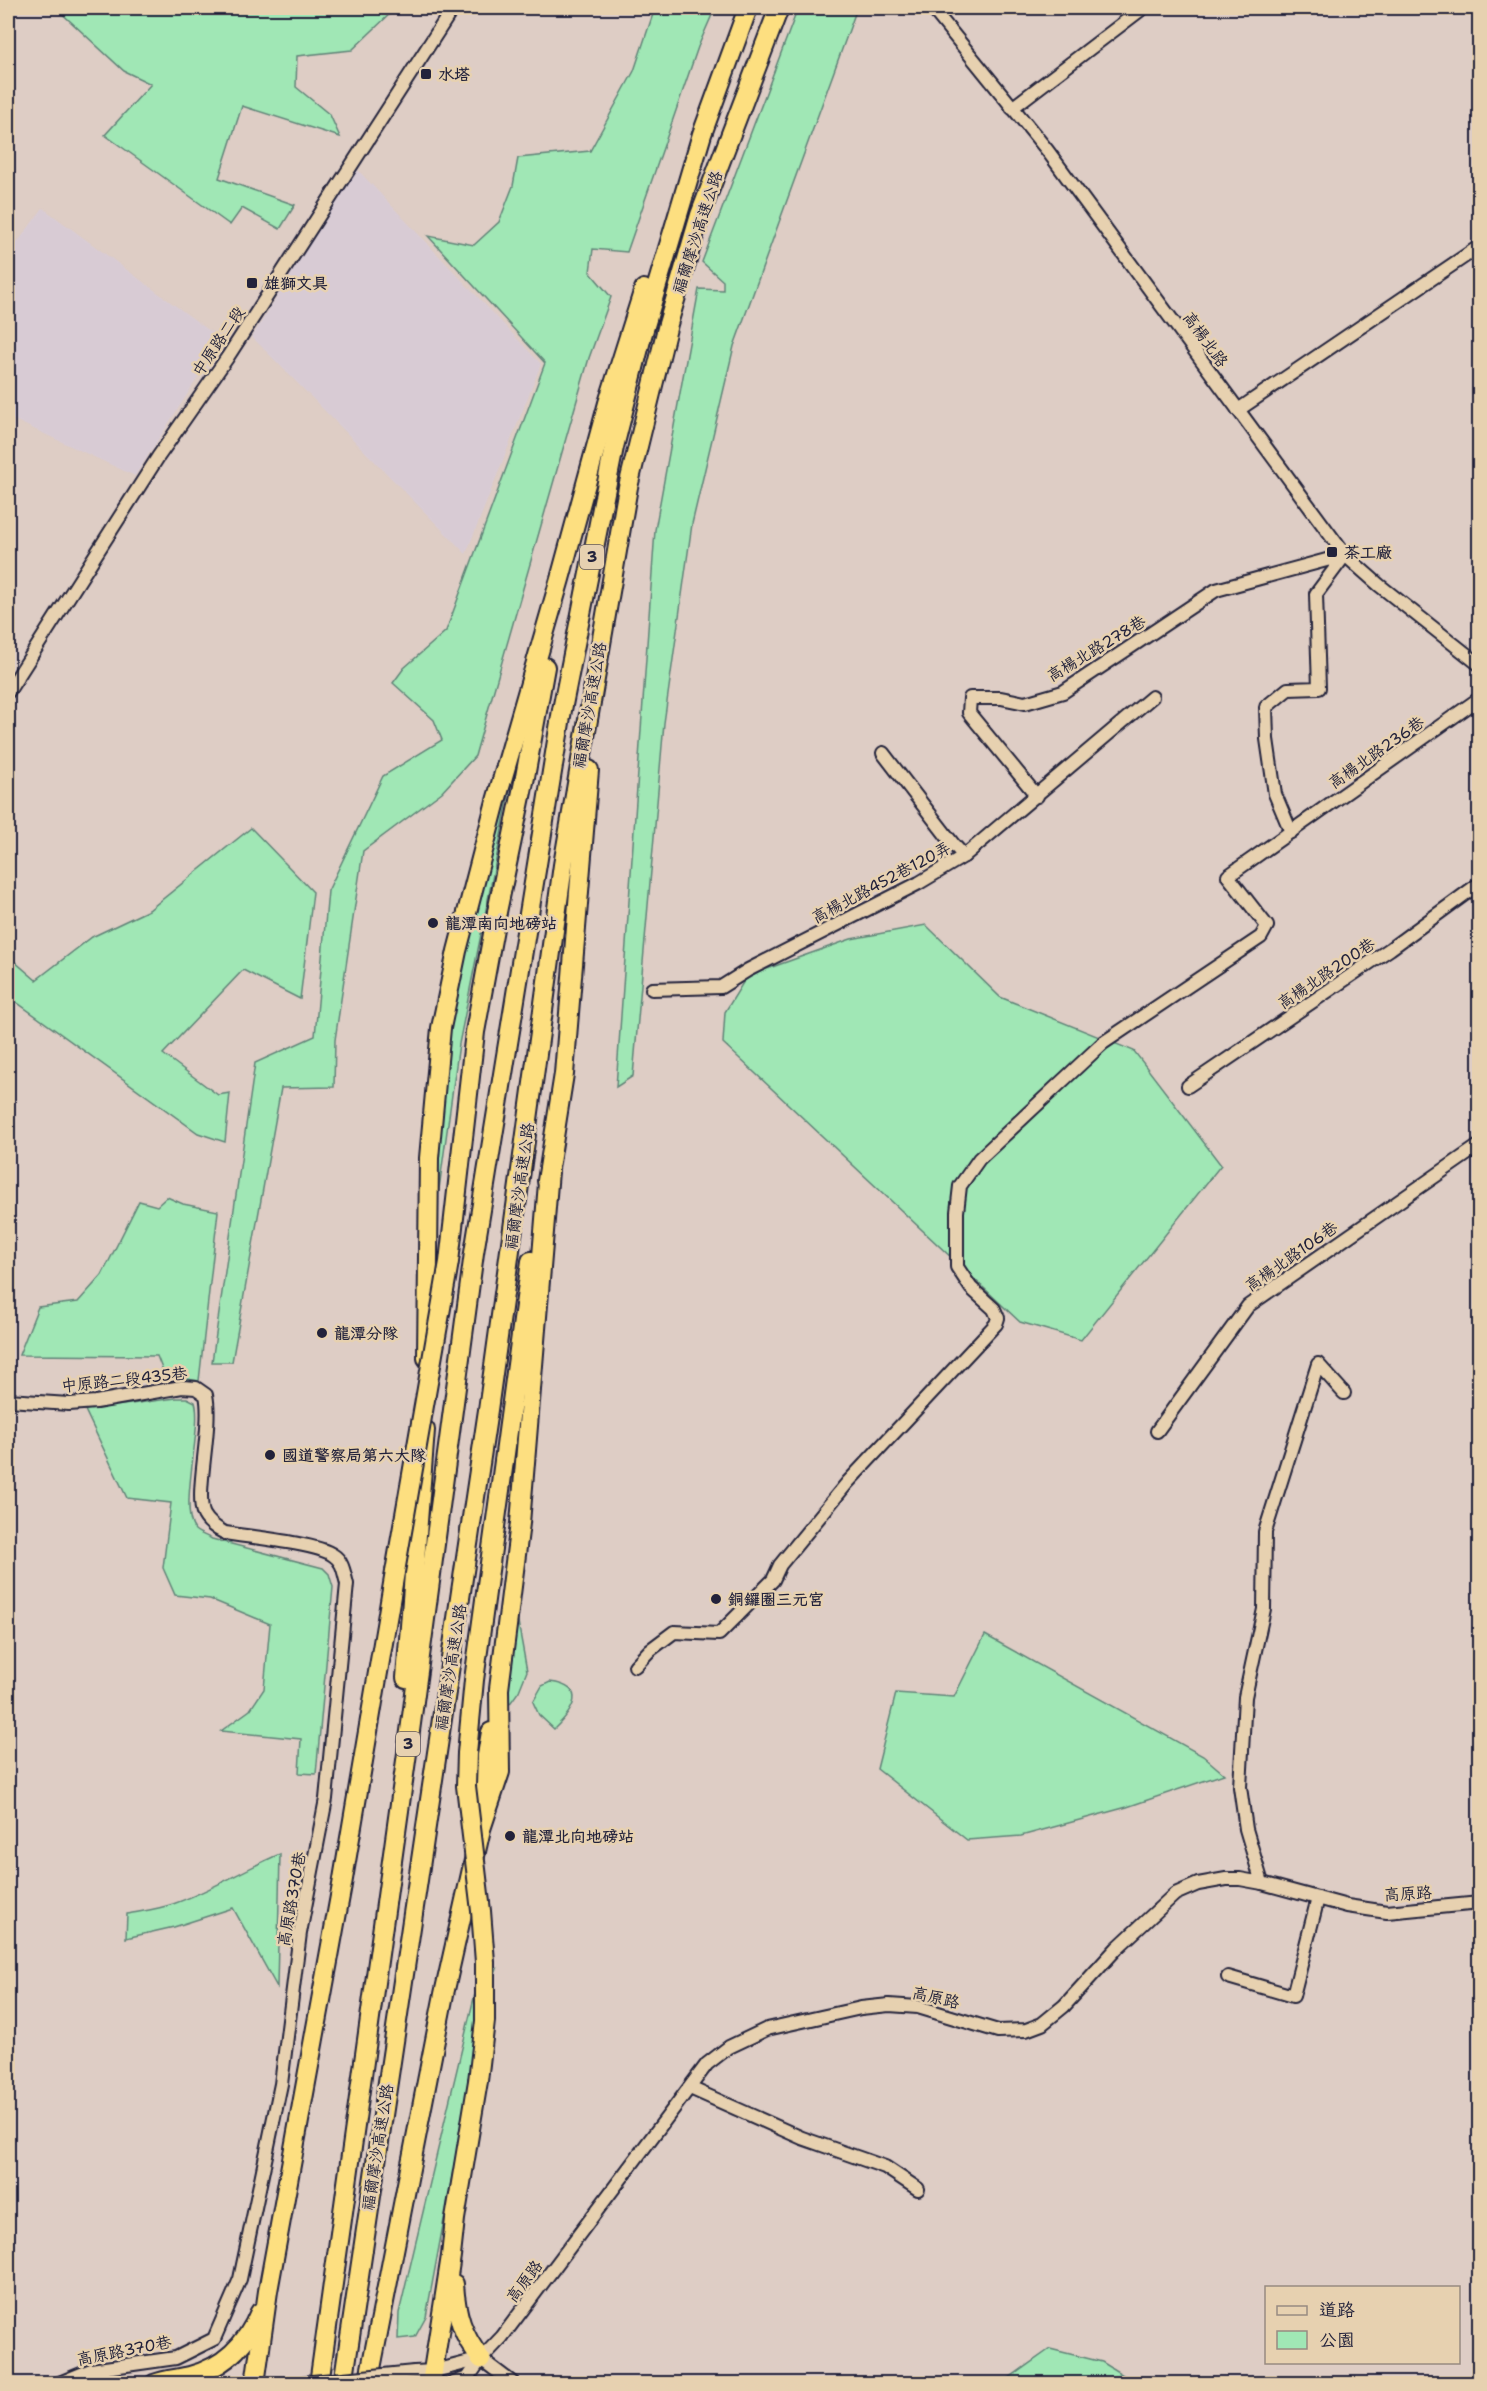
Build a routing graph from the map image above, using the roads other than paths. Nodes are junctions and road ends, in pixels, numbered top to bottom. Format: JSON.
{"nodes":[{"id":1,"x":453,"y":8,"type":"edge"},
{"id":2,"x":748,"y":8,"type":"edge"},
{"id":3,"x":779,"y":8,"type":"edge"},
{"id":4,"x":932,"y":8,"type":"edge"},
{"id":5,"x":1143,"y":8,"type":"edge"},
{"id":6,"x":1012,"y":108,"type":"junction"},
{"id":7,"x":702,"y":134,"type":"junction"},
{"id":8,"x":1479,"y":246,"type":"edge"},
{"id":9,"x":1238,"y":410,"type":"junction"},
{"id":10,"x":1345,"y":555,"type":"junction"},
{"id":11,"x":560,"y":579,"type":"junction"},
{"id":12,"x":596,"y":663,"type":"junction"},
{"id":13,"x":1479,"y":665,"type":"edge"},
{"id":14,"x":8,"y":693,"type":"edge"},
{"id":15,"x":1152,"y":697,"type":"dead end"},
{"id":16,"x":1479,"y":698,"type":"edge"},
{"id":17,"x":883,"y":753,"type":"dead end"},
{"id":18,"x":1037,"y":796,"type":"junction"},
{"id":19,"x":1291,"y":832,"type":"junction"},
{"id":20,"x":964,"y":856,"type":"junction"},
{"id":21,"x":1479,"y":884,"type":"edge"},
{"id":22,"x":652,"y":989,"type":"dead end"},
{"id":23,"x":1188,"y":1086,"type":"dead end"},
{"id":24,"x":1479,"y":1145,"type":"edge"},
{"id":25,"x":549,"y":1171,"type":"junction"},
{"id":26,"x":1344,"y":1393,"type":"dead end"},
{"id":27,"x":206,"y":1395,"type":"joint"},
{"id":28,"x":8,"y":1400,"type":"edge"},
{"id":29,"x":1157,"y":1431,"type":"dead end"},
{"id":30,"x":635,"y":1666,"type":"dead end"},
{"id":31,"x":408,"y":1746,"type":"junction"},
{"id":32,"x":1262,"y":1882,"type":"junction"},
{"id":33,"x":1317,"y":1898,"type":"junction"},
{"id":34,"x":1479,"y":1903,"type":"edge"},
{"id":35,"x":1228,"y":1977,"type":"dead end"},
{"id":36,"x":690,"y":2088,"type":"junction"},
{"id":37,"x":918,"y":2189,"type":"dead end"},
{"id":38,"x":451,"y":2256,"type":"junction"},
{"id":39,"x":268,"y":2291,"type":"junction"},
{"id":40,"x":481,"y":2360,"type":"junction"},
{"id":41,"x":433,"y":2377,"type":"edge"},
{"id":42,"x":468,"y":2378,"type":"junction"},
{"id":43,"x":57,"y":2384,"type":"edge"},
{"id":44,"x":154,"y":2384,"type":"edge"},
{"id":45,"x":255,"y":2384,"type":"edge"},
{"id":46,"x":292,"y":2384,"type":"edge"},
{"id":47,"x":319,"y":2384,"type":"edge"},
{"id":48,"x":343,"y":2384,"type":"edge"},
{"id":49,"x":368,"y":2384,"type":"edge"},
{"id":50,"x":451,"y":2384,"type":"edge"},
{"id":51,"x":481,"y":2384,"type":"edge"},
{"id":52,"x":514,"y":2384,"type":"edge"}],
"edges":[{"from":1,"to":14,"type":"street","name":"中原路二段"},
{"from":2,"to":7,"type":"highway","name":"福爾摩沙高速公路","number":"3"},
{"from":3,"to":12,"type":"highway","name":"福爾摩沙高速公路","number":"3"},
{"from":4,"to":6,"type":"street","name":"高楊北路"},
{"from":5,"to":6,"type":"street"},
{"from":6,"to":9,"type":"street","name":"高楊北路"},
{"from":7,"to":11,"type":"highway"},
{"from":7,"to":31,"type":"highway","name":"福爾摩沙高速公路","number":"3"},
{"from":8,"to":9,"type":"street"},
{"from":9,"to":10,"type":"street","name":"高楊北路"},
{"from":10,"to":13,"type":"street","name":"高楊北路"},
{"from":10,"to":18,"type":"street","name":"高楊北路278巷"},
{"from":10,"to":19,"type":"street"},
{"from":11,"to":31,"type":"highway"},
{"from":11,"to":39,"type":"highway","bridge":true},
{"from":12,"to":25,"type":"highway"},
{"from":12,"to":48,"type":"highway","name":"福爾摩沙高速公路","number":"3"},
{"from":15,"to":18,"type":"street","name":"高楊北路452巷120弄"},
{"from":16,"to":19,"type":"street","name":"高楊北路236巷"},
{"from":17,"to":20,"type":"street"},
{"from":18,"to":20,"type":"street","name":"高楊北路452巷120弄"},
{"from":19,"to":30,"type":"street","name":"高楊北路236巷"},
{"from":20,"to":22,"type":"street","name":"高楊北路452巷120弄"},
{"from":21,"to":23,"type":"street","name":"高楊北路200巷"},
{"from":24,"to":29,"type":"street","name":"高楊北路106巷"},
{"from":25,"to":38,"type":"highway","bridge":true},
{"from":25,"to":49,"type":"highway"},
{"from":26,"to":32,"type":"street"},
{"from":27,"to":28,"type":"street","name":"中原路二段435巷"},
{"from":27,"to":43,"type":"street","name":"高原路370巷"},
{"from":31,"to":47,"type":"highway","name":"福爾摩沙高速公路","number":"3"},
{"from":32,"to":33,"type":"street","name":"高原路"},
{"from":32,"to":36,"type":"street","name":"高原路"},
{"from":33,"to":34,"type":"street","name":"高原路"},
{"from":33,"to":35,"type":"street"},
{"from":36,"to":37,"type":"street"},
{"from":36,"to":40,"type":"street","name":"高原路"},
{"from":38,"to":40,"type":"highway"},
{"from":38,"to":41,"type":"highway"},
{"from":39,"to":44,"type":"highway"},
{"from":39,"to":45,"type":"highway"},
{"from":40,"to":41,"type":"street"},
{"from":40,"to":42,"type":"street","name":"高原路"},
{"from":40,"to":52,"type":"street"},
{"from":41,"to":42,"type":"street"},
{"from":41,"to":46,"type":"street","bridge":true},
{"from":42,"to":50,"type":"street"},
{"from":42,"to":51,"type":"street"}]}
